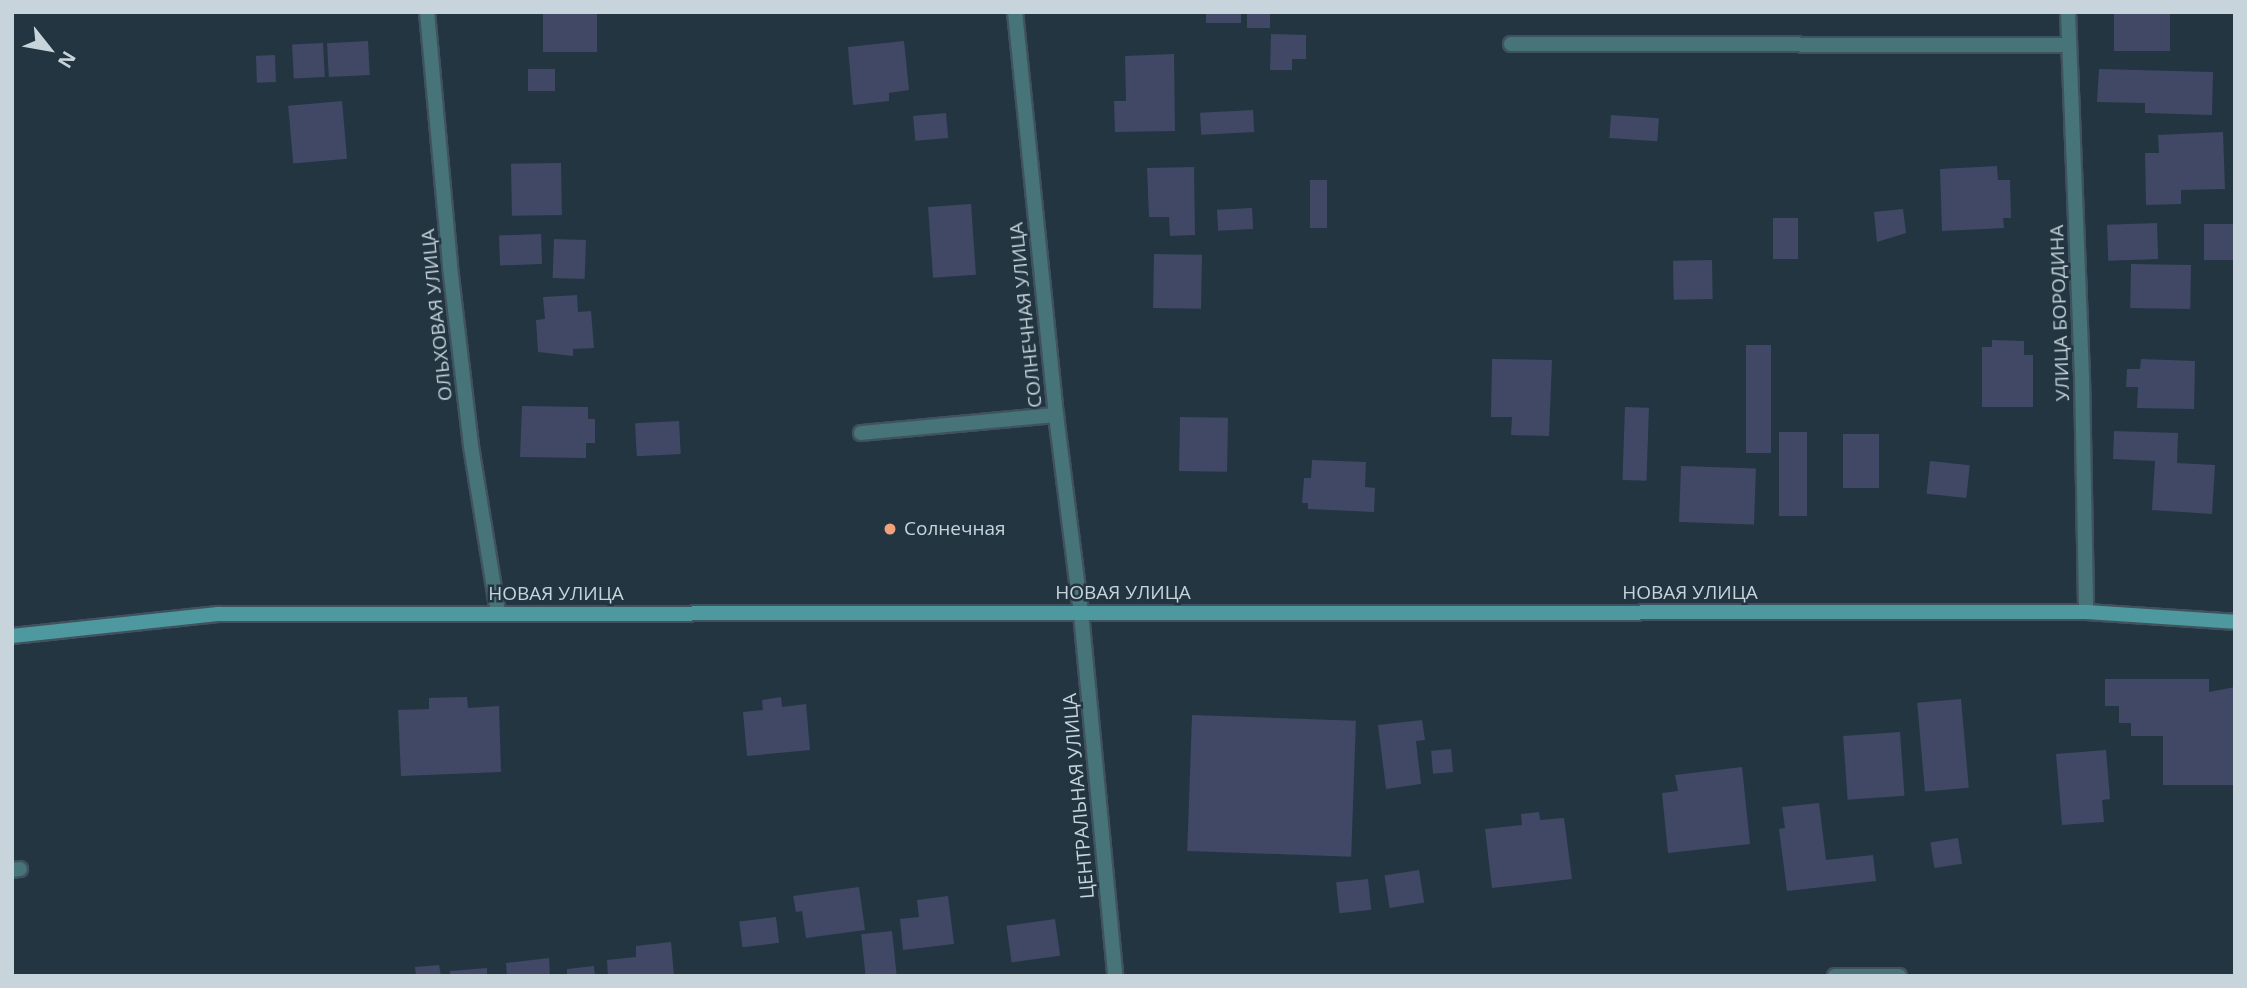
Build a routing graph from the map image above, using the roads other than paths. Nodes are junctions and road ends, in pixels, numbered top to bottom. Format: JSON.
{"nodes":[{"id":1,"x":427,"y":12,"type":"edge"},
{"id":2,"x":1015,"y":12,"type":"edge"},
{"id":3,"x":2068,"y":12,"type":"edge"},
{"id":4,"x":1511,"y":44,"type":"dead end"},
{"id":5,"x":2068,"y":45,"type":"junction"},
{"id":6,"x":1056,"y":415,"type":"junction"},
{"id":7,"x":860,"y":433,"type":"dead end"},
{"id":8,"x":2086,"y":612,"type":"junction"},
{"id":9,"x":498,"y":613,"type":"junction"},
{"id":10,"x":1082,"y":613,"type":"junction"},
{"id":11,"x":2235,"y":622,"type":"edge"},
{"id":12,"x":12,"y":636,"type":"edge"},
{"id":13,"x":1115,"y":976,"type":"edge"},
{"id":14,"x":1835,"y":976,"type":"edge"},
{"id":15,"x":1899,"y":976,"type":"edge"}],
"edges":[{"from":1,"to":9,"type":"street","name":"ОЛЬХОВАЯ УЛИЦА"},
{"from":2,"to":6,"type":"street","name":"СОЛНЕЧНАЯ УЛИЦА"},
{"from":3,"to":5,"type":"street","name":"УЛИЦА БОРОДИНА"},
{"from":4,"to":5,"type":"street"},
{"from":5,"to":8,"type":"street","name":"УЛИЦА БОРОДИНА"},
{"from":6,"to":7,"type":"street"},
{"from":6,"to":10,"type":"street","name":"СОЛНЕЧНАЯ УЛИЦА"},
{"from":8,"to":10,"type":"main road","name":"НОВАЯ УЛИЦА"},
{"from":8,"to":11,"type":"main road","name":"НОВАЯ УЛИЦА"},
{"from":9,"to":10,"type":"main road","name":"НОВАЯ УЛИЦА"},
{"from":9,"to":12,"type":"main road","name":"НОВАЯ УЛИЦА"},
{"from":10,"to":13,"type":"street","name":"ЦЕНТРАЛЬНАЯ УЛИЦА"},
{"from":14,"to":15,"type":"street"}]}
